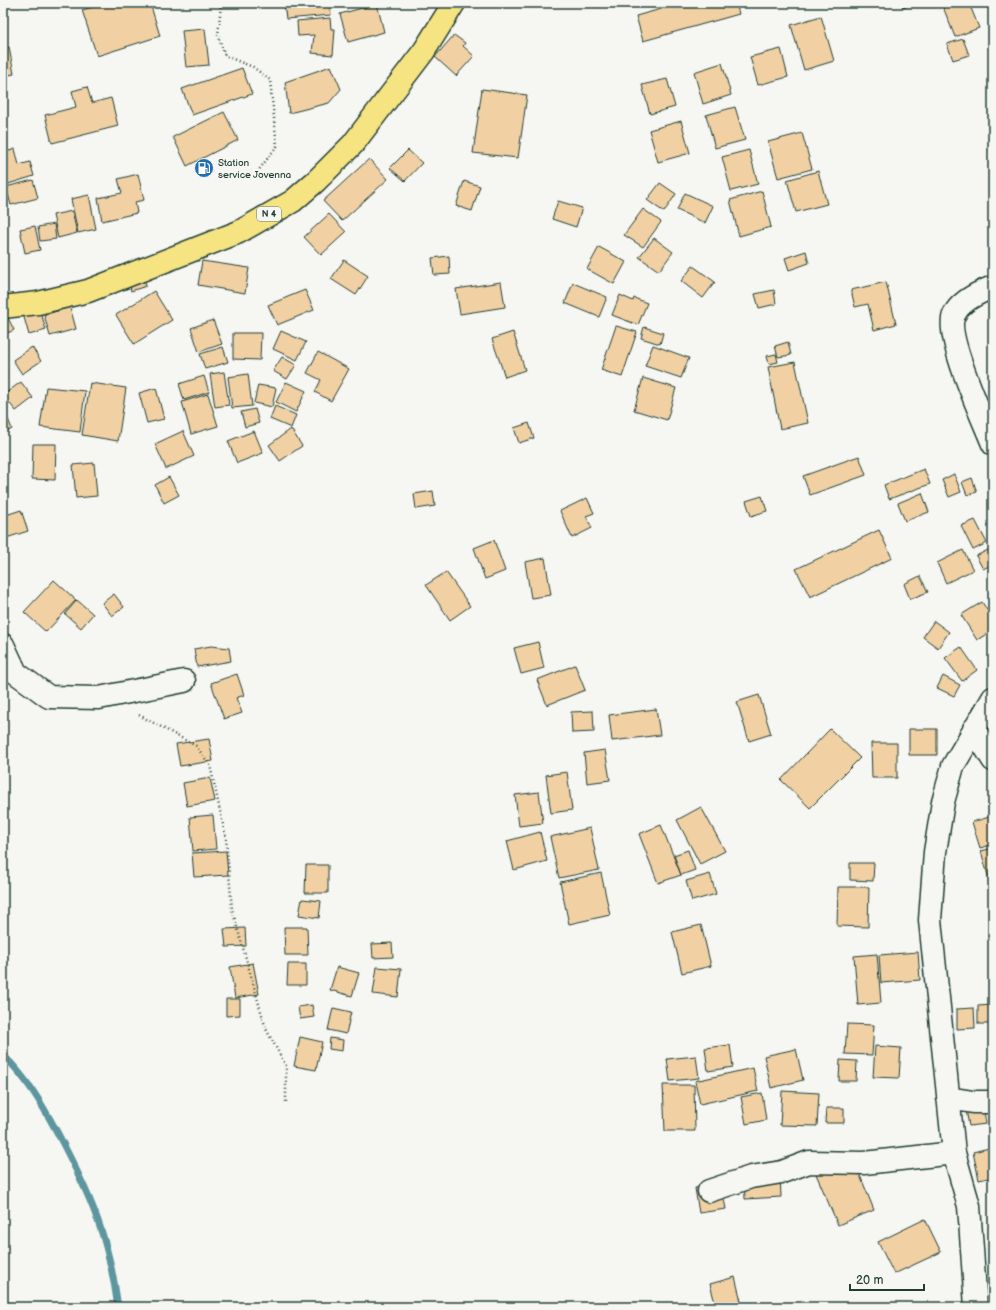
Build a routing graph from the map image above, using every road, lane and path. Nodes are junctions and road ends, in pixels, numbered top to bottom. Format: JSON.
{"nodes":[{"id":1,"x":221,"y":3,"type":"edge"},
{"id":2,"x":454,"y":3,"type":"edge"},
{"id":3,"x":255,"y":175,"type":"dead end"},
{"id":4,"x":993,"y":287,"type":"edge"},
{"id":5,"x":3,"y":307,"type":"edge"},
{"id":6,"x":993,"y":444,"type":"edge"},
{"id":7,"x":3,"y":645,"type":"edge"},
{"id":8,"x":184,"y":681,"type":"dead end"},
{"id":9,"x":106,"y":697,"type":"junction"},
{"id":10,"x":993,"y":698,"type":"edge"},
{"id":11,"x":974,"y":729,"type":"junction"},
{"id":12,"x":993,"y":760,"type":"edge"},
{"id":13,"x":948,"y":1098,"type":"junction"},
{"id":14,"x":993,"y":1102,"type":"edge"},
{"id":15,"x":286,"y":1103,"type":"dead end"},
{"id":16,"x":954,"y":1152,"type":"junction"},
{"id":17,"x":709,"y":1191,"type":"dead end"},
{"id":18,"x":976,"y":1307,"type":"edge"}],
"edges":[{"from":1,"to":3,"type":"path"},
{"from":2,"to":5,"type":"main road","number":"N 4"},
{"from":4,"to":6,"type":"street"},
{"from":7,"to":9,"type":"street"},
{"from":8,"to":9,"type":"street"},
{"from":9,"to":15,"type":"path"},
{"from":10,"to":11,"type":"street"},
{"from":11,"to":12,"type":"street"},
{"from":11,"to":13,"type":"street"},
{"from":13,"to":14,"type":"street"},
{"from":13,"to":16,"type":"street"},
{"from":16,"to":17,"type":"street"},
{"from":16,"to":18,"type":"street"}]}
